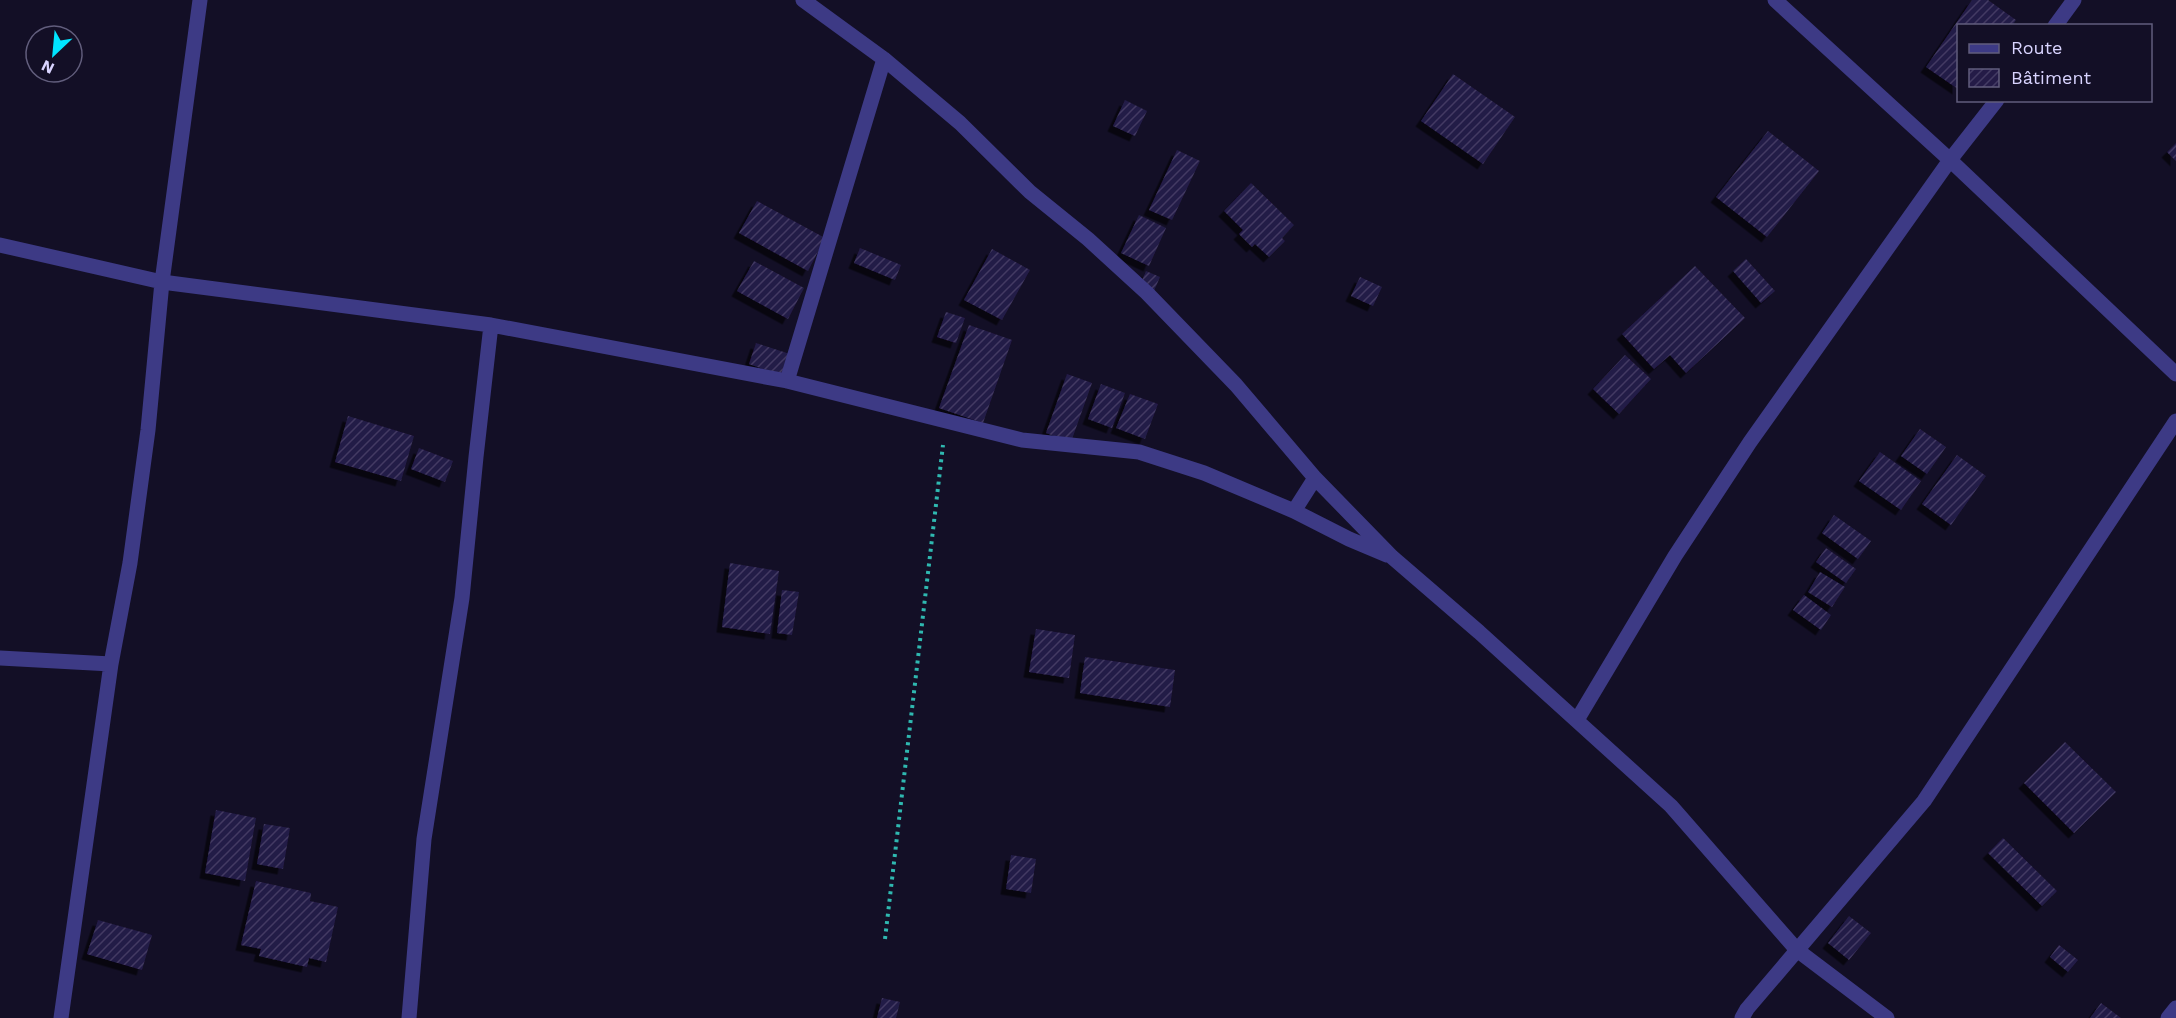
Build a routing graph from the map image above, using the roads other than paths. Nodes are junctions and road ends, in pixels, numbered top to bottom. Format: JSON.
{"nodes":[{"id":1,"x":200,"y":0,"type":"edge"},
{"id":2,"x":805,"y":0,"type":"edge"},
{"id":3,"x":1775,"y":0,"type":"edge"},
{"id":4,"x":2074,"y":0,"type":"edge"},
{"id":5,"x":2056,"y":24,"type":"edge"},
{"id":6,"x":884,"y":60,"type":"junction"},
{"id":7,"x":1995,"y":102,"type":"edge"},
{"id":8,"x":1950,"y":160,"type":"junction"},
{"id":9,"x":0,"y":244,"type":"edge"},
{"id":10,"x":162,"y":282,"type":"junction"},
{"id":11,"x":491,"y":325,"type":"junction"},
{"id":12,"x":2176,"y":374,"type":"edge"},
{"id":13,"x":788,"y":381,"type":"junction"},
{"id":14,"x":2176,"y":421,"type":"edge"},
{"id":15,"x":1316,"y":478,"type":"junction"},
{"id":16,"x":1294,"y":511,"type":"junction"},
{"id":17,"x":1392,"y":557,"type":"junction"},
{"id":18,"x":0,"y":658,"type":"edge"},
{"id":19,"x":111,"y":664,"type":"junction"},
{"id":20,"x":1577,"y":720,"type":"junction"},
{"id":21,"x":1797,"y":950,"type":"junction"},
{"id":22,"x":2176,"y":1008,"type":"edge"},
{"id":23,"x":61,"y":1018,"type":"edge"},
{"id":24,"x":409,"y":1018,"type":"edge"},
{"id":25,"x":1742,"y":1018,"type":"edge"},
{"id":26,"x":1887,"y":1018,"type":"edge"},
{"id":27,"x":2168,"y":1018,"type":"edge"}],
"edges":[{"from":1,"to":10,"type":"street"},
{"from":2,"to":6,"type":"street"},
{"from":3,"to":8,"type":"street"},
{"from":4,"to":5,"type":"street"},
{"from":6,"to":13,"type":"street"},
{"from":6,"to":15,"type":"street"},
{"from":7,"to":8,"type":"street"},
{"from":8,"to":12,"type":"street"},
{"from":8,"to":20,"type":"street"},
{"from":9,"to":10,"type":"street"},
{"from":10,"to":11,"type":"street"},
{"from":10,"to":19,"type":"street"},
{"from":11,"to":13,"type":"street"},
{"from":11,"to":24,"type":"street"},
{"from":13,"to":16,"type":"street"},
{"from":14,"to":21,"type":"street"},
{"from":15,"to":16,"type":"street"},
{"from":15,"to":17,"type":"street"},
{"from":16,"to":17,"type":"street"},
{"from":17,"to":20,"type":"street"},
{"from":18,"to":19,"type":"street"},
{"from":19,"to":23,"type":"street"},
{"from":20,"to":21,"type":"street"},
{"from":21,"to":25,"type":"street"},
{"from":21,"to":26,"type":"street"},
{"from":22,"to":27,"type":"street"}]}
